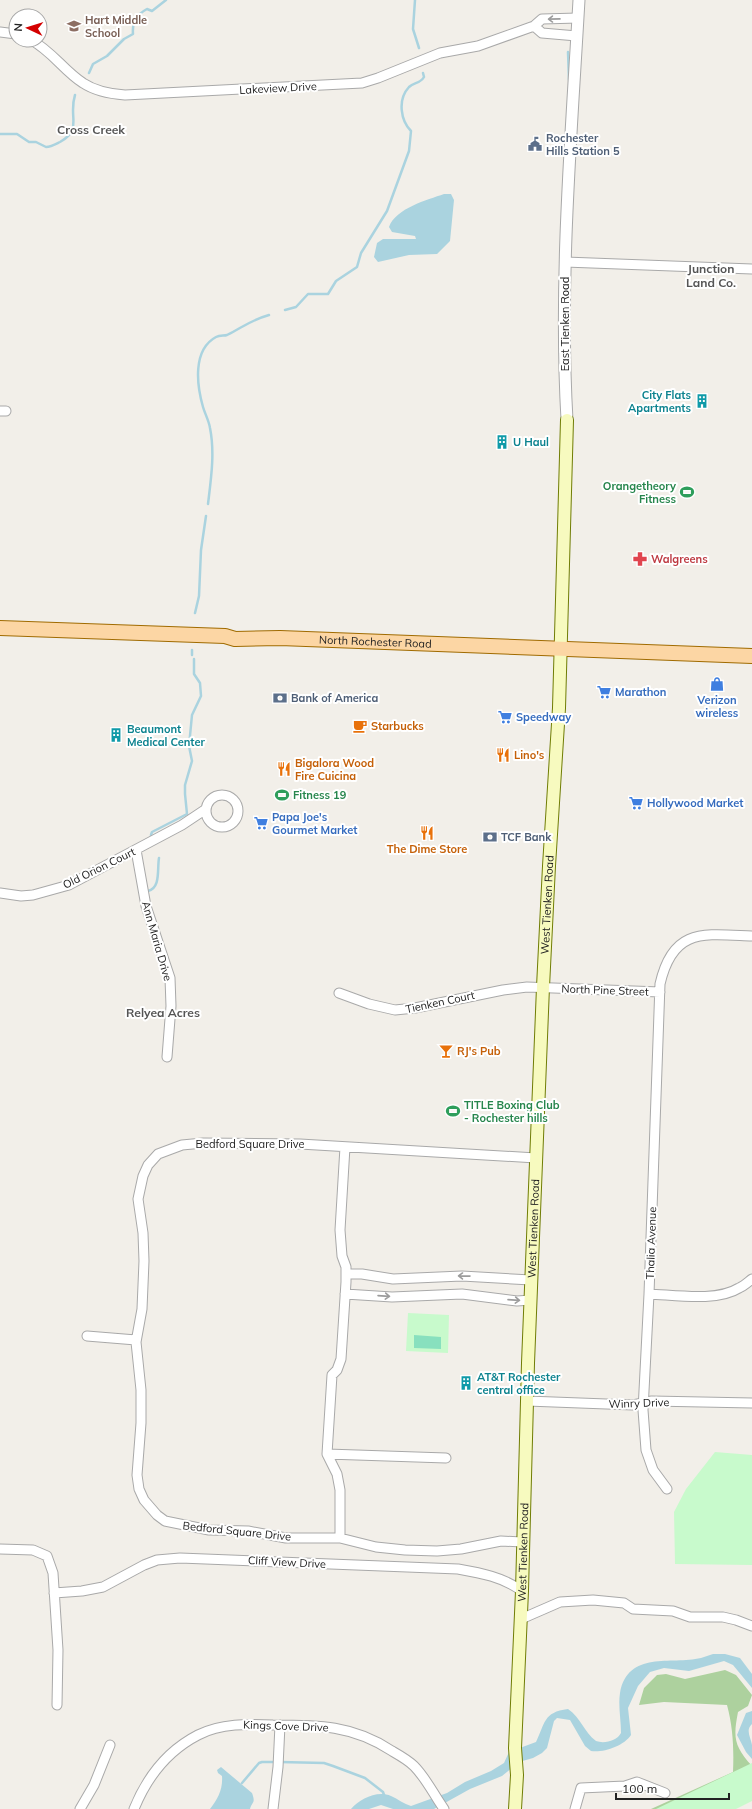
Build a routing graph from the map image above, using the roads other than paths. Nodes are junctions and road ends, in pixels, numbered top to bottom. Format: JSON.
{"nodes":[{"id":1,"x":579,"y":0,"type":"edge"},
{"id":2,"x":578,"y":18,"type":"junction"},
{"id":3,"x":534,"y":26,"type":"junction"},
{"id":4,"x":577,"y":36,"type":"junction"},
{"id":5,"x":43,"y":48,"type":"edge"},
{"id":6,"x":565,"y":262,"type":"junction"},
{"id":7,"x":752,"y":269,"type":"edge"},
{"id":8,"x":567,"y":420,"type":"joint"},
{"id":9,"x":0,"y":628,"type":"edge"},
{"id":10,"x":561,"y":649,"type":"junction"},
{"id":11,"x":752,"y":656,"type":"edge"},
{"id":12,"x":206,"y":809,"type":"junction"},
{"id":13,"x":192,"y":818,"type":"junction"},
{"id":14,"x":209,"y":820,"type":"junction"},
{"id":15,"x":136,"y":850,"type":"junction"},
{"id":16,"x":0,"y":892,"type":"edge"},
{"id":17,"x":752,"y":936,"type":"edge"},
{"id":18,"x":543,"y":987,"type":"junction"},
{"id":19,"x":660,"y":992,"type":"junction"},
{"id":20,"x":340,"y":993,"type":"dead end"},
{"id":21,"x":167,"y":1056,"type":"dead end"},
{"id":22,"x":345,"y":1147,"type":"junction"},
{"id":23,"x":536,"y":1158,"type":"junction"},
{"id":24,"x":346,"y":1274,"type":"junction"},
{"id":25,"x":752,"y":1279,"type":"edge"},
{"id":26,"x":531,"y":1280,"type":"junction"},
{"id":27,"x":345,"y":1294,"type":"junction"},
{"id":28,"x":649,"y":1294,"type":"junction"},
{"id":29,"x":531,"y":1300,"type":"junction"},
{"id":30,"x":88,"y":1336,"type":"dead end"},
{"id":31,"x":136,"y":1340,"type":"junction"},
{"id":32,"x":526,"y":1401,"type":"junction"},
{"id":33,"x":643,"y":1403,"type":"junction"},
{"id":34,"x":752,"y":1403,"type":"edge"},
{"id":35,"x":327,"y":1454,"type":"junction"},
{"id":36,"x":446,"y":1458,"type":"dead end"},
{"id":37,"x":667,"y":1489,"type":"dead end"},
{"id":38,"x":340,"y":1538,"type":"junction"},
{"id":39,"x":522,"y":1542,"type":"junction"},
{"id":40,"x":0,"y":1549,"type":"edge"},
{"id":41,"x":522,"y":1591,"type":"junction"},
{"id":42,"x":54,"y":1593,"type":"junction"},
{"id":43,"x":521,"y":1619,"type":"junction"},
{"id":44,"x":752,"y":1626,"type":"edge"},
{"id":45,"x":57,"y":1704,"type":"dead end"},
{"id":46,"x":280,"y":1725,"type":"junction"},
{"id":47,"x":110,"y":1745,"type":"dead end"},
{"id":48,"x":665,"y":1792,"type":"dead end"},
{"id":49,"x":80,"y":1809,"type":"edge"},
{"id":50,"x":134,"y":1809,"type":"edge"},
{"id":51,"x":273,"y":1809,"type":"edge"},
{"id":52,"x":444,"y":1809,"type":"edge"},
{"id":53,"x":515,"y":1809,"type":"edge"},
{"id":54,"x":575,"y":1809,"type":"edge"}],
"edges":[{"from":1,"to":2,"type":"street","name":"East Tienken Road"},
{"from":2,"to":3,"type":"street","name":"Lakeview Drive","one_way":true},
{"from":2,"to":4,"type":"street","name":"East Tienken Road"},
{"from":3,"to":4,"type":"street"},
{"from":3,"to":5,"type":"street","name":"Lakeview Drive"},
{"from":4,"to":6,"type":"street","name":"East Tienken Road"},
{"from":6,"to":7,"type":"street"},
{"from":6,"to":8,"type":"street","name":"East Tienken Road"},
{"from":8,"to":10,"type":"main road","name":"East Tienken Road"},
{"from":9,"to":10,"type":"main road","name":"North Rochester Road"},
{"from":10,"to":11,"type":"main road","name":"North Rochester Road"},
{"from":10,"to":18,"type":"main road","name":"West Tienken Road"},
{"from":12,"to":13,"type":"street","name":"Old Orion Court"},
{"from":12,"to":14,"type":"street"},
{"from":12,"to":14,"type":"street"},
{"from":13,"to":14,"type":"street"},
{"from":13,"to":15,"type":"street","name":"Old Orion Court"},
{"from":15,"to":16,"type":"street","name":"Old Orion Court"},
{"from":15,"to":21,"type":"street","name":"Ann Maria Drive"},
{"from":17,"to":19,"type":"street","name":"North Pine Street"},
{"from":18,"to":19,"type":"street","name":"North Pine Street"},
{"from":18,"to":20,"type":"street","name":"Tienken Court"},
{"from":18,"to":23,"type":"main road","name":"West Tienken Road"},
{"from":19,"to":28,"type":"street","name":"Thalia Avenue"},
{"from":22,"to":23,"type":"street","name":"Bedford Square Drive"},
{"from":22,"to":24,"type":"street"},
{"from":22,"to":31,"type":"street","name":"Bedford Square Drive"},
{"from":23,"to":26,"type":"main road","name":"West Tienken Road"},
{"from":26,"to":24,"type":"street","one_way":true},
{"from":24,"to":27,"type":"street"},
{"from":25,"to":28,"type":"street"},
{"from":26,"to":29,"type":"main road","name":"West Tienken Road"},
{"from":27,"to":29,"type":"street","one_way":true},
{"from":27,"to":35,"type":"street"},
{"from":28,"to":33,"type":"street","name":"Thalia Avenue"},
{"from":29,"to":32,"type":"main road","name":"West Tienken Road"},
{"from":30,"to":31,"type":"street"},
{"from":31,"to":38,"type":"street","name":"Bedford Square Drive"},
{"from":32,"to":33,"type":"street","name":"Winry Drive"},
{"from":32,"to":39,"type":"main road","name":"West Tienken Road"},
{"from":33,"to":34,"type":"street","name":"Winry Drive"},
{"from":33,"to":37,"type":"street","name":"Thalia Avenue"},
{"from":35,"to":36,"type":"street"},
{"from":35,"to":38,"type":"street"},
{"from":38,"to":39,"type":"street","name":"Bedford Square Drive"},
{"from":39,"to":41,"type":"main road","name":"West Tienken Road"},
{"from":40,"to":42,"type":"street"},
{"from":41,"to":42,"type":"street","name":"Cliff View Drive"},
{"from":41,"to":43,"type":"main road","name":"West Tienken Road"},
{"from":42,"to":45,"type":"street"},
{"from":43,"to":44,"type":"street"},
{"from":43,"to":53,"type":"main road","name":"West Tienken Road"},
{"from":46,"to":50,"type":"street","name":"Kings Cove Drive"},
{"from":46,"to":51,"type":"street"},
{"from":46,"to":52,"type":"street","name":"Kings Cove Drive"},
{"from":47,"to":49,"type":"street"},
{"from":48,"to":54,"type":"street"}]}
